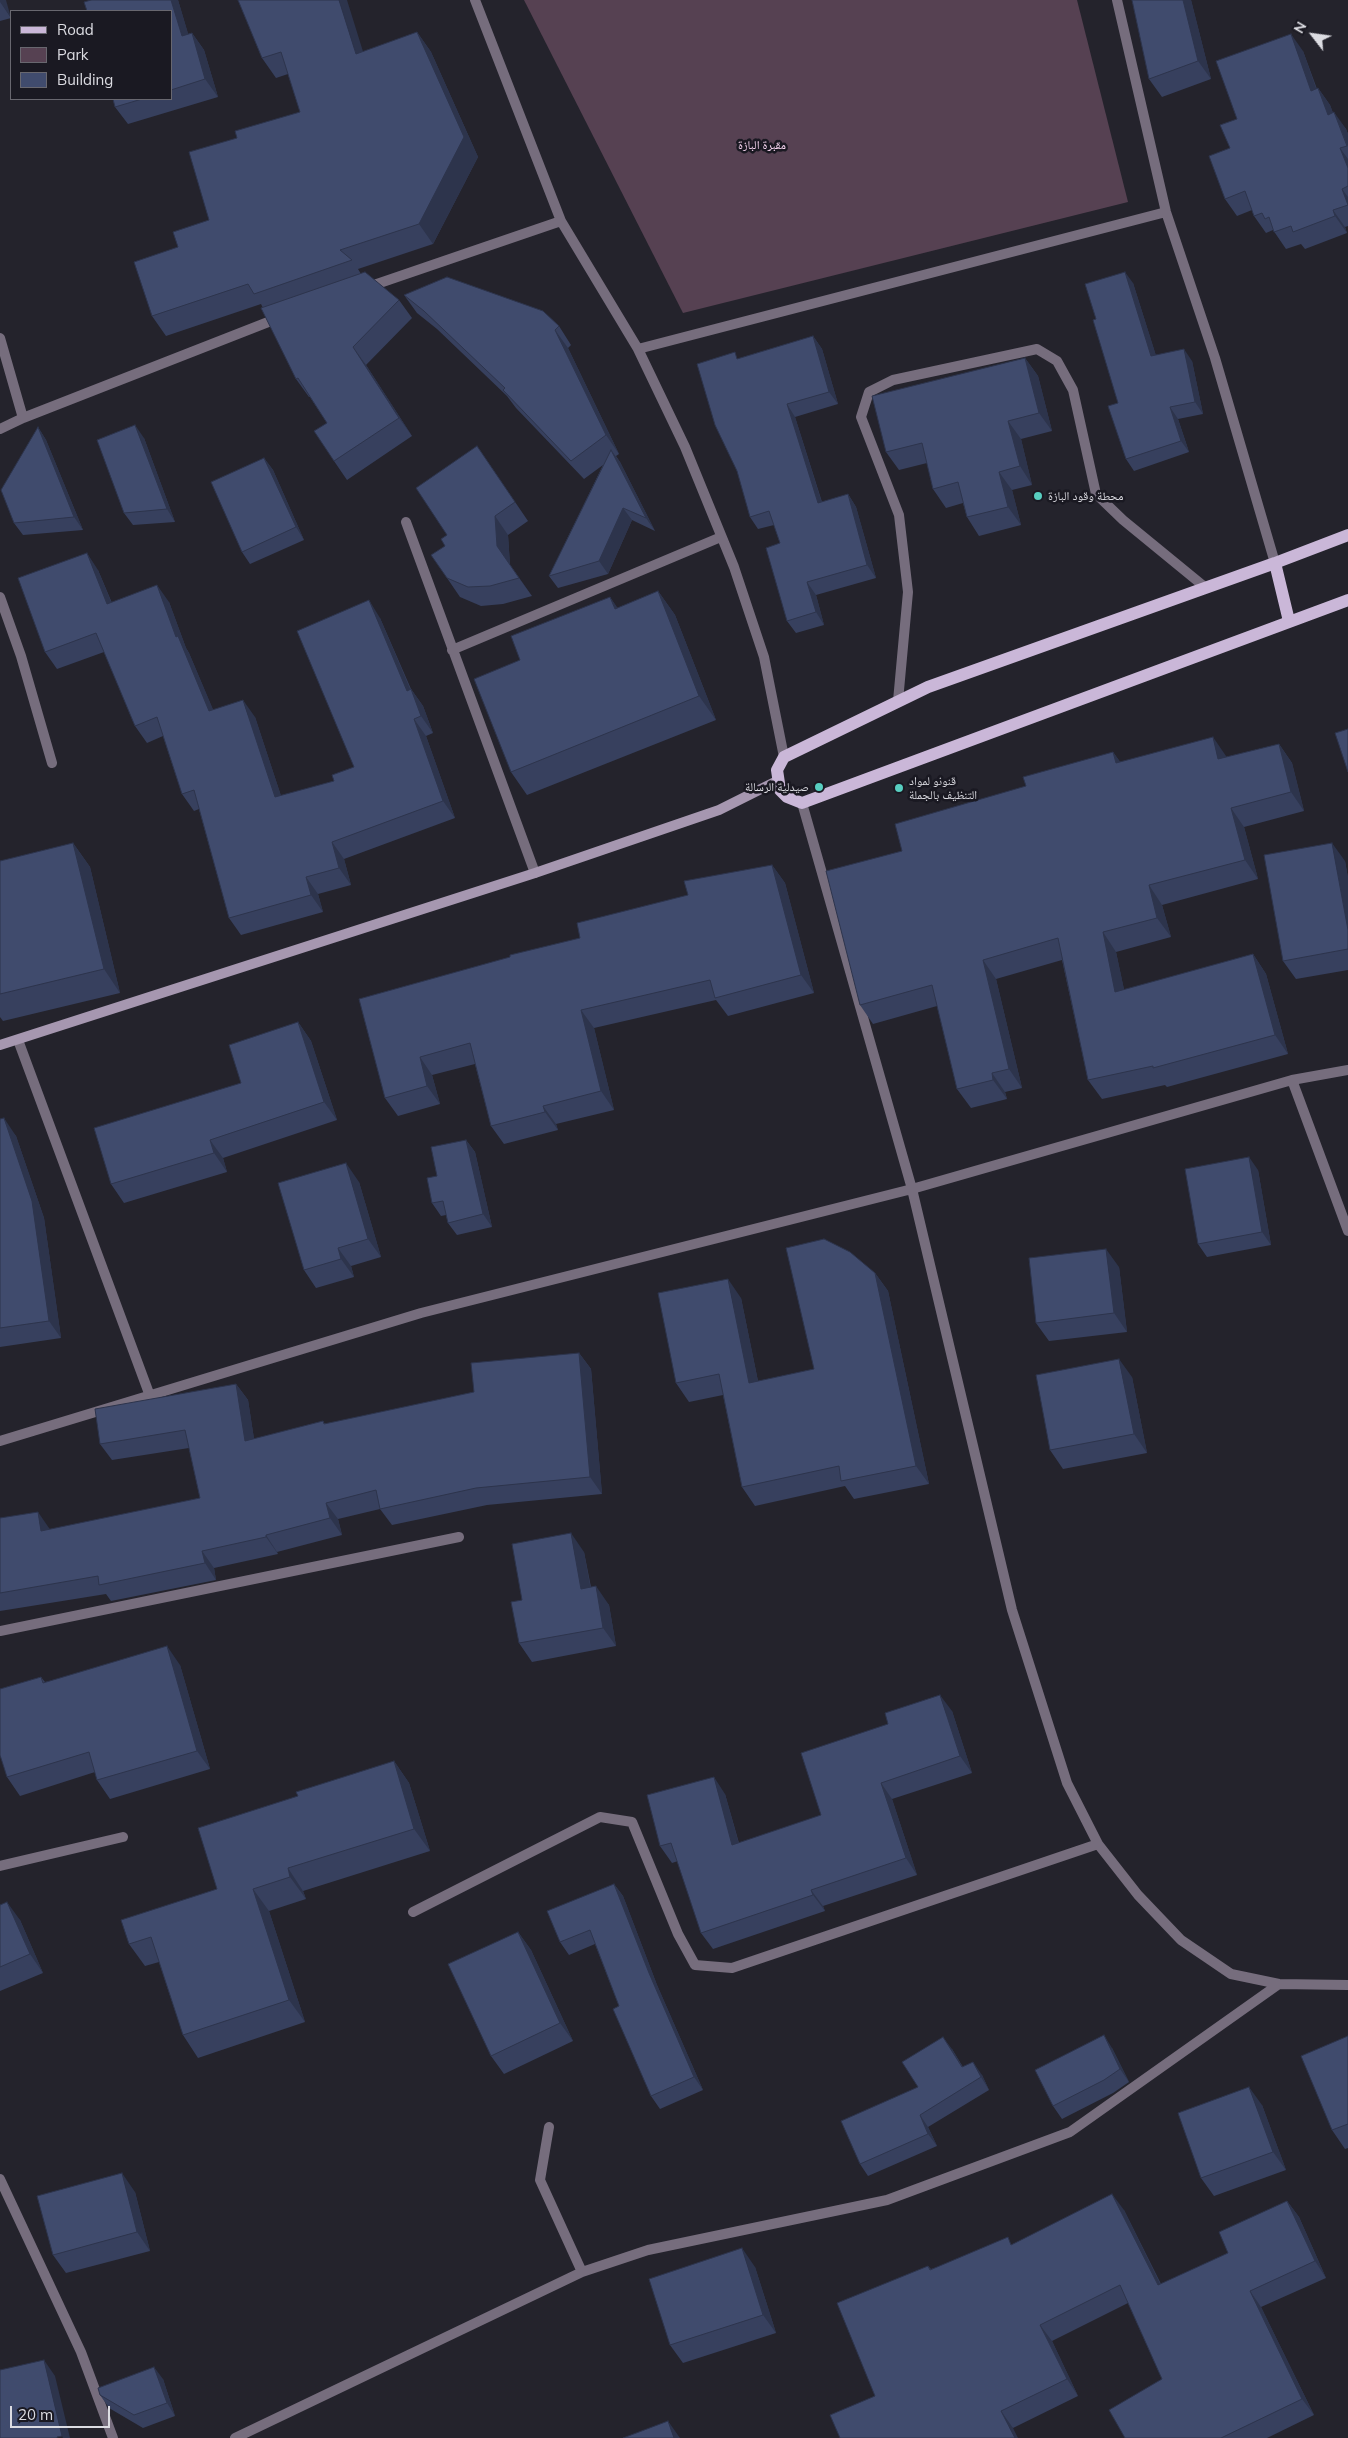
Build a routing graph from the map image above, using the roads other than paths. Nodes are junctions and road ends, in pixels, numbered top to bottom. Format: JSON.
{"nodes":[{"id":1,"x":475,"y":0,"type":"edge"},
{"id":2,"x":1117,"y":0,"type":"edge"},
{"id":3,"x":1166,"y":212,"type":"junction"},
{"id":4,"x":561,"y":221,"type":"junction"},
{"id":5,"x":360,"y":290,"type":"edge"},
{"id":6,"x":288,"y":314,"type":"edge"},
{"id":7,"x":0,"y":338,"type":"edge"},
{"id":8,"x":638,"y":349,"type":"junction"},
{"id":9,"x":23,"y":418,"type":"junction"},
{"id":10,"x":0,"y":429,"type":"edge"},
{"id":11,"x":406,"y":522,"type":"dead end"},
{"id":12,"x":1348,"y":535,"type":"edge"},
{"id":13,"x":721,"y":537,"type":"junction"},
{"id":14,"x":1275,"y":563,"type":"junction"},
{"id":15,"x":1206,"y":588,"type":"junction"},
{"id":16,"x":0,"y":597,"type":"edge"},
{"id":17,"x":1348,"y":600,"type":"edge"},
{"id":18,"x":1289,"y":621,"type":"junction"},
{"id":19,"x":452,"y":650,"type":"junction"},
{"id":20,"x":898,"y":702,"type":"junction"},
{"id":21,"x":784,"y":757,"type":"junction"},
{"id":22,"x":52,"y":763,"type":"dead end"},
{"id":23,"x":777,"y":781,"type":"junction"},
{"id":24,"x":802,"y":803,"type":"junction"},
{"id":25,"x":535,"y":873,"type":"junction"},
{"id":26,"x":18,"y":1040,"type":"junction"},
{"id":27,"x":0,"y":1045,"type":"edge"},
{"id":28,"x":1348,"y":1070,"type":"edge"},
{"id":29,"x":1292,"y":1080,"type":"junction"},
{"id":30,"x":912,"y":1189,"type":"junction"},
{"id":31,"x":1348,"y":1231,"type":"edge"},
{"id":32,"x":150,"y":1396,"type":"junction"},
{"id":33,"x":0,"y":1441,"type":"edge"},
{"id":34,"x":459,"y":1537,"type":"dead end"},
{"id":35,"x":0,"y":1631,"type":"edge"},
{"id":36,"x":123,"y":1837,"type":"dead end"},
{"id":37,"x":1098,"y":1844,"type":"junction"},
{"id":38,"x":0,"y":1866,"type":"edge"},
{"id":39,"x":413,"y":1912,"type":"dead end"},
{"id":40,"x":1278,"y":1984,"type":"junction"},
{"id":41,"x":1348,"y":1985,"type":"edge"},
{"id":42,"x":549,"y":2127,"type":"dead end"},
{"id":43,"x":0,"y":2179,"type":"edge"},
{"id":44,"x":582,"y":2272,"type":"junction"},
{"id":45,"x":113,"y":2438,"type":"edge"},
{"id":46,"x":235,"y":2438,"type":"edge"}],
"edges":[{"from":1,"to":4,"type":"street"},
{"from":2,"to":3,"type":"street"},
{"from":3,"to":8,"type":"street"},
{"from":3,"to":14,"type":"street"},
{"from":4,"to":5,"type":"street"},
{"from":4,"to":8,"type":"street"},
{"from":6,"to":9,"type":"street"},
{"from":7,"to":9,"type":"street"},
{"from":8,"to":13,"type":"street"},
{"from":9,"to":10,"type":"street"},
{"from":11,"to":19,"type":"street"},
{"from":12,"to":14,"type":"main road"},
{"from":13,"to":19,"type":"street"},
{"from":13,"to":21,"type":"street"},
{"from":14,"to":15,"type":"main road"},
{"from":14,"to":18,"type":"main road"},
{"from":15,"to":20,"type":"main road"},
{"from":15,"to":20,"type":"street"},
{"from":16,"to":22,"type":"street"},
{"from":17,"to":18,"type":"main road"},
{"from":18,"to":24,"type":"main road"},
{"from":19,"to":25,"type":"street"},
{"from":20,"to":21,"type":"main road"},
{"from":21,"to":23,"type":"main road"},
{"from":23,"to":24,"type":"main road"},
{"from":23,"to":25,"type":"main road"},
{"from":24,"to":30,"type":"street"},
{"from":25,"to":26,"type":"main road"},
{"from":26,"to":27,"type":"main road"},
{"from":26,"to":32,"type":"street"},
{"from":28,"to":29,"type":"street"},
{"from":29,"to":30,"type":"street"},
{"from":29,"to":31,"type":"street"},
{"from":30,"to":32,"type":"street"},
{"from":30,"to":37,"type":"street"},
{"from":32,"to":33,"type":"street"},
{"from":34,"to":35,"type":"street"},
{"from":36,"to":38,"type":"street"},
{"from":37,"to":39,"type":"street"},
{"from":37,"to":40,"type":"street"},
{"from":40,"to":41,"type":"street"},
{"from":40,"to":44,"type":"street"},
{"from":42,"to":44,"type":"street"},
{"from":43,"to":45,"type":"street"},
{"from":44,"to":46,"type":"street"}]}
